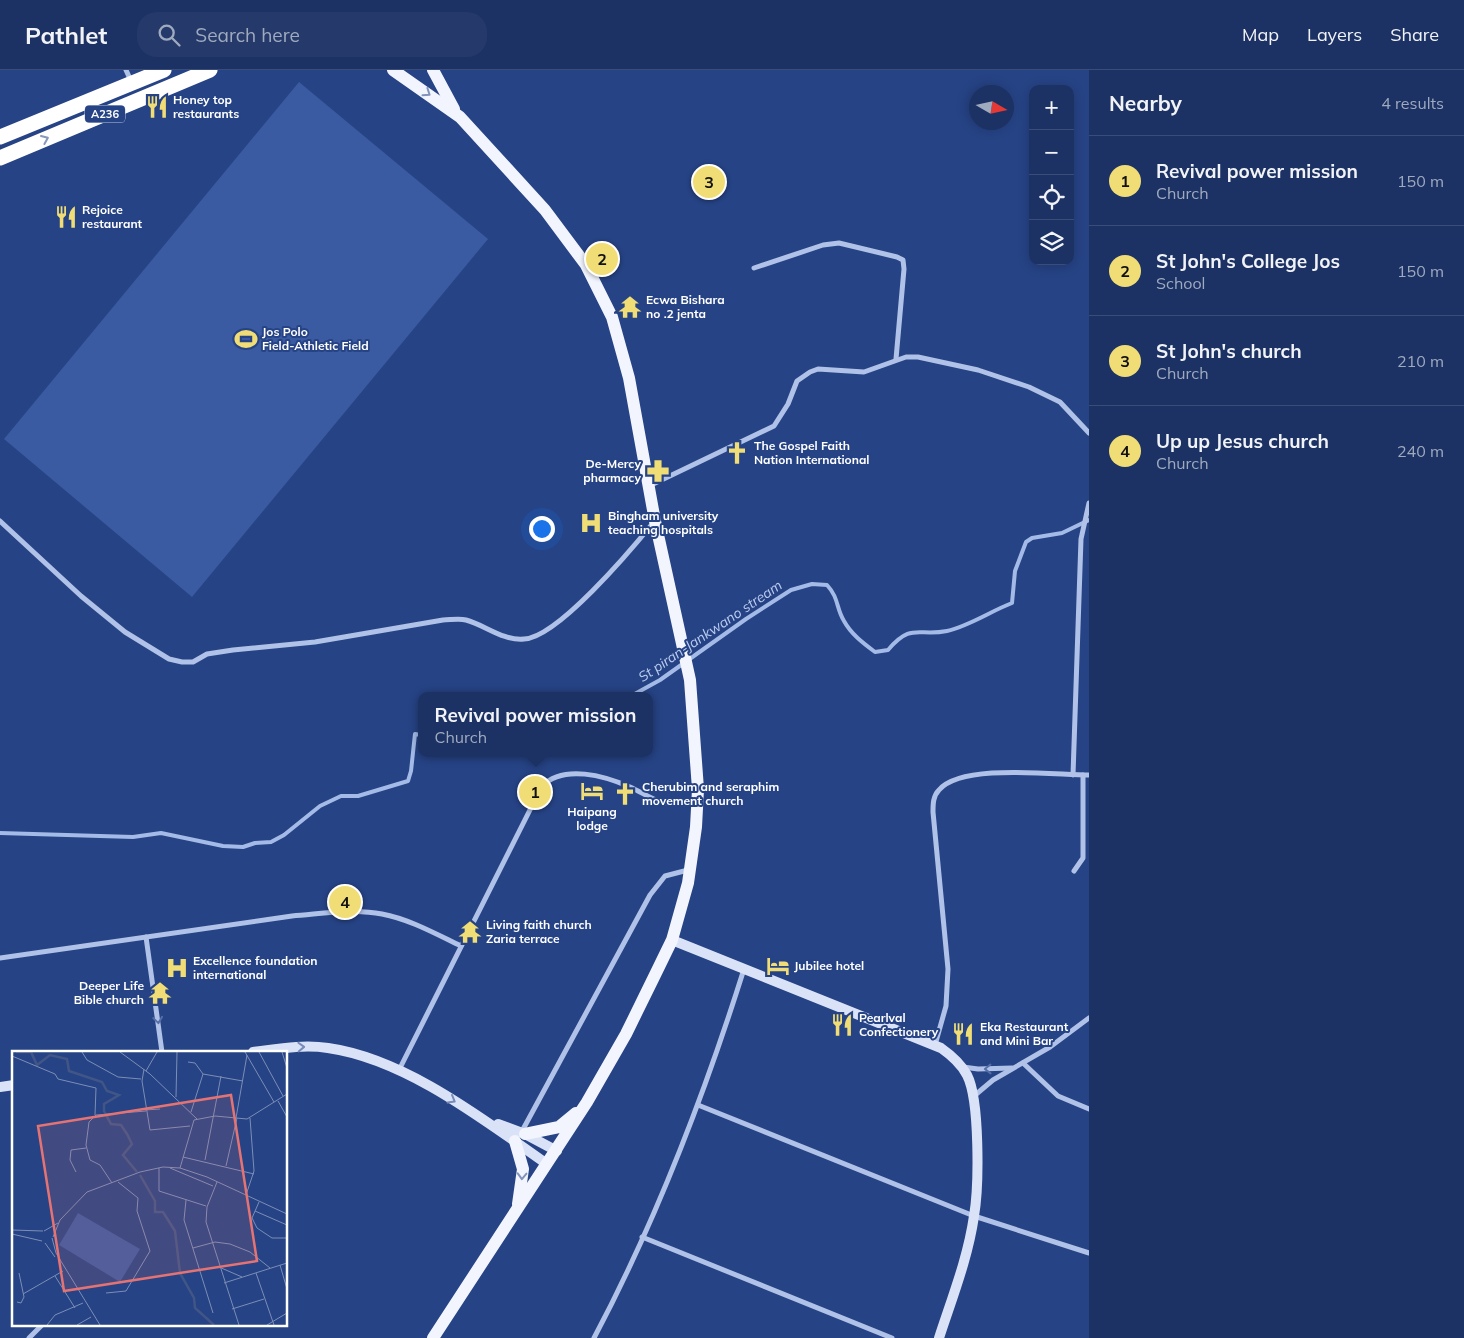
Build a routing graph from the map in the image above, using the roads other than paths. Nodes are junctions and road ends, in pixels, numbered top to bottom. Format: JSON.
{"nodes":[{"id":1,"x":164,"y":70,"type":"edge"},
{"id":2,"x":210,"y":70,"type":"edge"},
{"id":3,"x":393,"y":70,"type":"edge"},
{"id":4,"x":433,"y":70,"type":"edge"},
{"id":5,"x":129,"y":77,"type":"edge"},
{"id":6,"x":460,"y":117,"type":"junction"},
{"id":7,"x":0,"y":138,"type":"edge"},
{"id":8,"x":0,"y":158,"type":"edge"},
{"id":9,"x":754,"y":268,"type":"dead end"},
{"id":10,"x":896,"y":359,"type":"junction"},
{"id":11,"x":1089,"y":434,"type":"edge"},
{"id":12,"x":649,"y":486,"type":"junction"},
{"id":13,"x":1088,"y":506,"type":"edge"},
{"id":14,"x":0,"y":521,"type":"edge"},
{"id":15,"x":655,"y":521,"type":"junction"},
{"id":16,"x":1073,"y":775,"type":"junction"},
{"id":17,"x":1086,"y":775,"type":"edge"},
{"id":18,"x":697,"y":803,"type":"junction"},
{"id":19,"x":691,"y":870,"type":"junction"},
{"id":20,"x":1074,"y":871,"type":"dead end"},
{"id":21,"x":146,"y":937,"type":"junction"},
{"id":22,"x":672,"y":940,"type":"junction"},
{"id":23,"x":461,"y":946,"type":"junction"},
{"id":24,"x":0,"y":958,"type":"edge"},
{"id":25,"x":744,"y":969,"type":"junction"},
{"id":26,"x":1089,"y":1018,"type":"edge"},
{"id":27,"x":935,"y":1046,"type":"junction"},
{"id":28,"x":162,"y":1051,"type":"edge"},
{"id":29,"x":262,"y":1051,"type":"edge"},
{"id":30,"x":1023,"y":1063,"type":"junction"},
{"id":31,"x":962,"y":1066,"type":"junction"},
{"id":32,"x":1014,"y":1068,"type":"junction"},
{"id":33,"x":398,"y":1070,"type":"junction"},
{"id":34,"x":973,"y":1097,"type":"junction"},
{"id":35,"x":587,"y":1102,"type":"junction"},
{"id":36,"x":698,"y":1104,"type":"junction"},
{"id":37,"x":1089,"y":1109,"type":"edge"},
{"id":38,"x":520,"y":1136,"type":"junction"},
{"id":39,"x":557,"y":1151,"type":"junction"},
{"id":40,"x":548,"y":1164,"type":"junction"},
{"id":41,"x":517,"y":1211,"type":"junction"},
{"id":42,"x":974,"y":1216,"type":"junction"},
{"id":43,"x":642,"y":1237,"type":"junction"},
{"id":44,"x":1089,"y":1253,"type":"edge"},
{"id":45,"x":41,"y":1326,"type":"edge"},
{"id":46,"x":435,"y":1337,"type":"edge"},
{"id":47,"x":29,"y":1338,"type":"edge"},
{"id":48,"x":594,"y":1338,"type":"edge"},
{"id":49,"x":892,"y":1338,"type":"edge"},
{"id":50,"x":939,"y":1338,"type":"edge"}],
"edges":[{"from":1,"to":5,"type":"highway","number":"A236"},
{"from":8,"to":2,"type":"highway","number":"A236","one_way":true},
{"from":3,"to":6,"type":"main road","one_way":true},
{"from":4,"to":6,"type":"main road"},
{"from":5,"to":7,"type":"highway","number":"A236"},
{"from":6,"to":12,"type":"main road"},
{"from":9,"to":10,"type":"street"},
{"from":10,"to":11,"type":"street"},
{"from":10,"to":12,"type":"street"},
{"from":12,"to":15,"type":"main road"},
{"from":13,"to":16,"type":"street"},
{"from":14,"to":15,"type":"street"},
{"from":15,"to":18,"type":"main road"},
{"from":16,"to":17,"type":"street"},
{"from":16,"to":27,"type":"street"},
{"from":17,"to":20,"type":"street"},
{"from":18,"to":19,"type":"main road"},
{"from":18,"to":23,"type":"street"},
{"from":19,"to":22,"type":"main road"},
{"from":19,"to":38,"type":"street"},
{"from":21,"to":23,"type":"street"},
{"from":21,"to":24,"type":"street"},
{"from":21,"to":28,"type":"street","one_way":true},
{"from":22,"to":25,"type":"street"},
{"from":22,"to":35,"type":"main road"},
{"from":23,"to":33,"type":"street"},
{"from":25,"to":27,"type":"street"},
{"from":25,"to":36,"type":"street"},
{"from":26,"to":30,"type":"street"},
{"from":27,"to":31,"type":"street"},
{"from":29,"to":33,"type":"street","one_way":true},
{"from":30,"to":32,"type":"street"},
{"from":30,"to":37,"type":"street"},
{"from":32,"to":31,"type":"street","one_way":true},
{"from":31,"to":34,"type":"street"},
{"from":32,"to":34,"type":"street"},
{"from":33,"to":38,"type":"street","one_way":true},
{"from":34,"to":42,"type":"street"},
{"from":35,"to":38,"type":"main road"},
{"from":35,"to":39,"type":"main road"},
{"from":36,"to":42,"type":"street"},
{"from":36,"to":43,"type":"street"},
{"from":38,"to":39,"type":"street"},
{"from":38,"to":40,"type":"street"},
{"from":38,"to":41,"type":"main road","one_way":true},
{"from":39,"to":40,"type":"main road"},
{"from":40,"to":41,"type":"main road"},
{"from":41,"to":46,"type":"main road"},
{"from":42,"to":44,"type":"street"},
{"from":42,"to":50,"type":"street"},
{"from":43,"to":48,"type":"street"},
{"from":43,"to":49,"type":"street"},
{"from":45,"to":47,"type":"street"}]}
